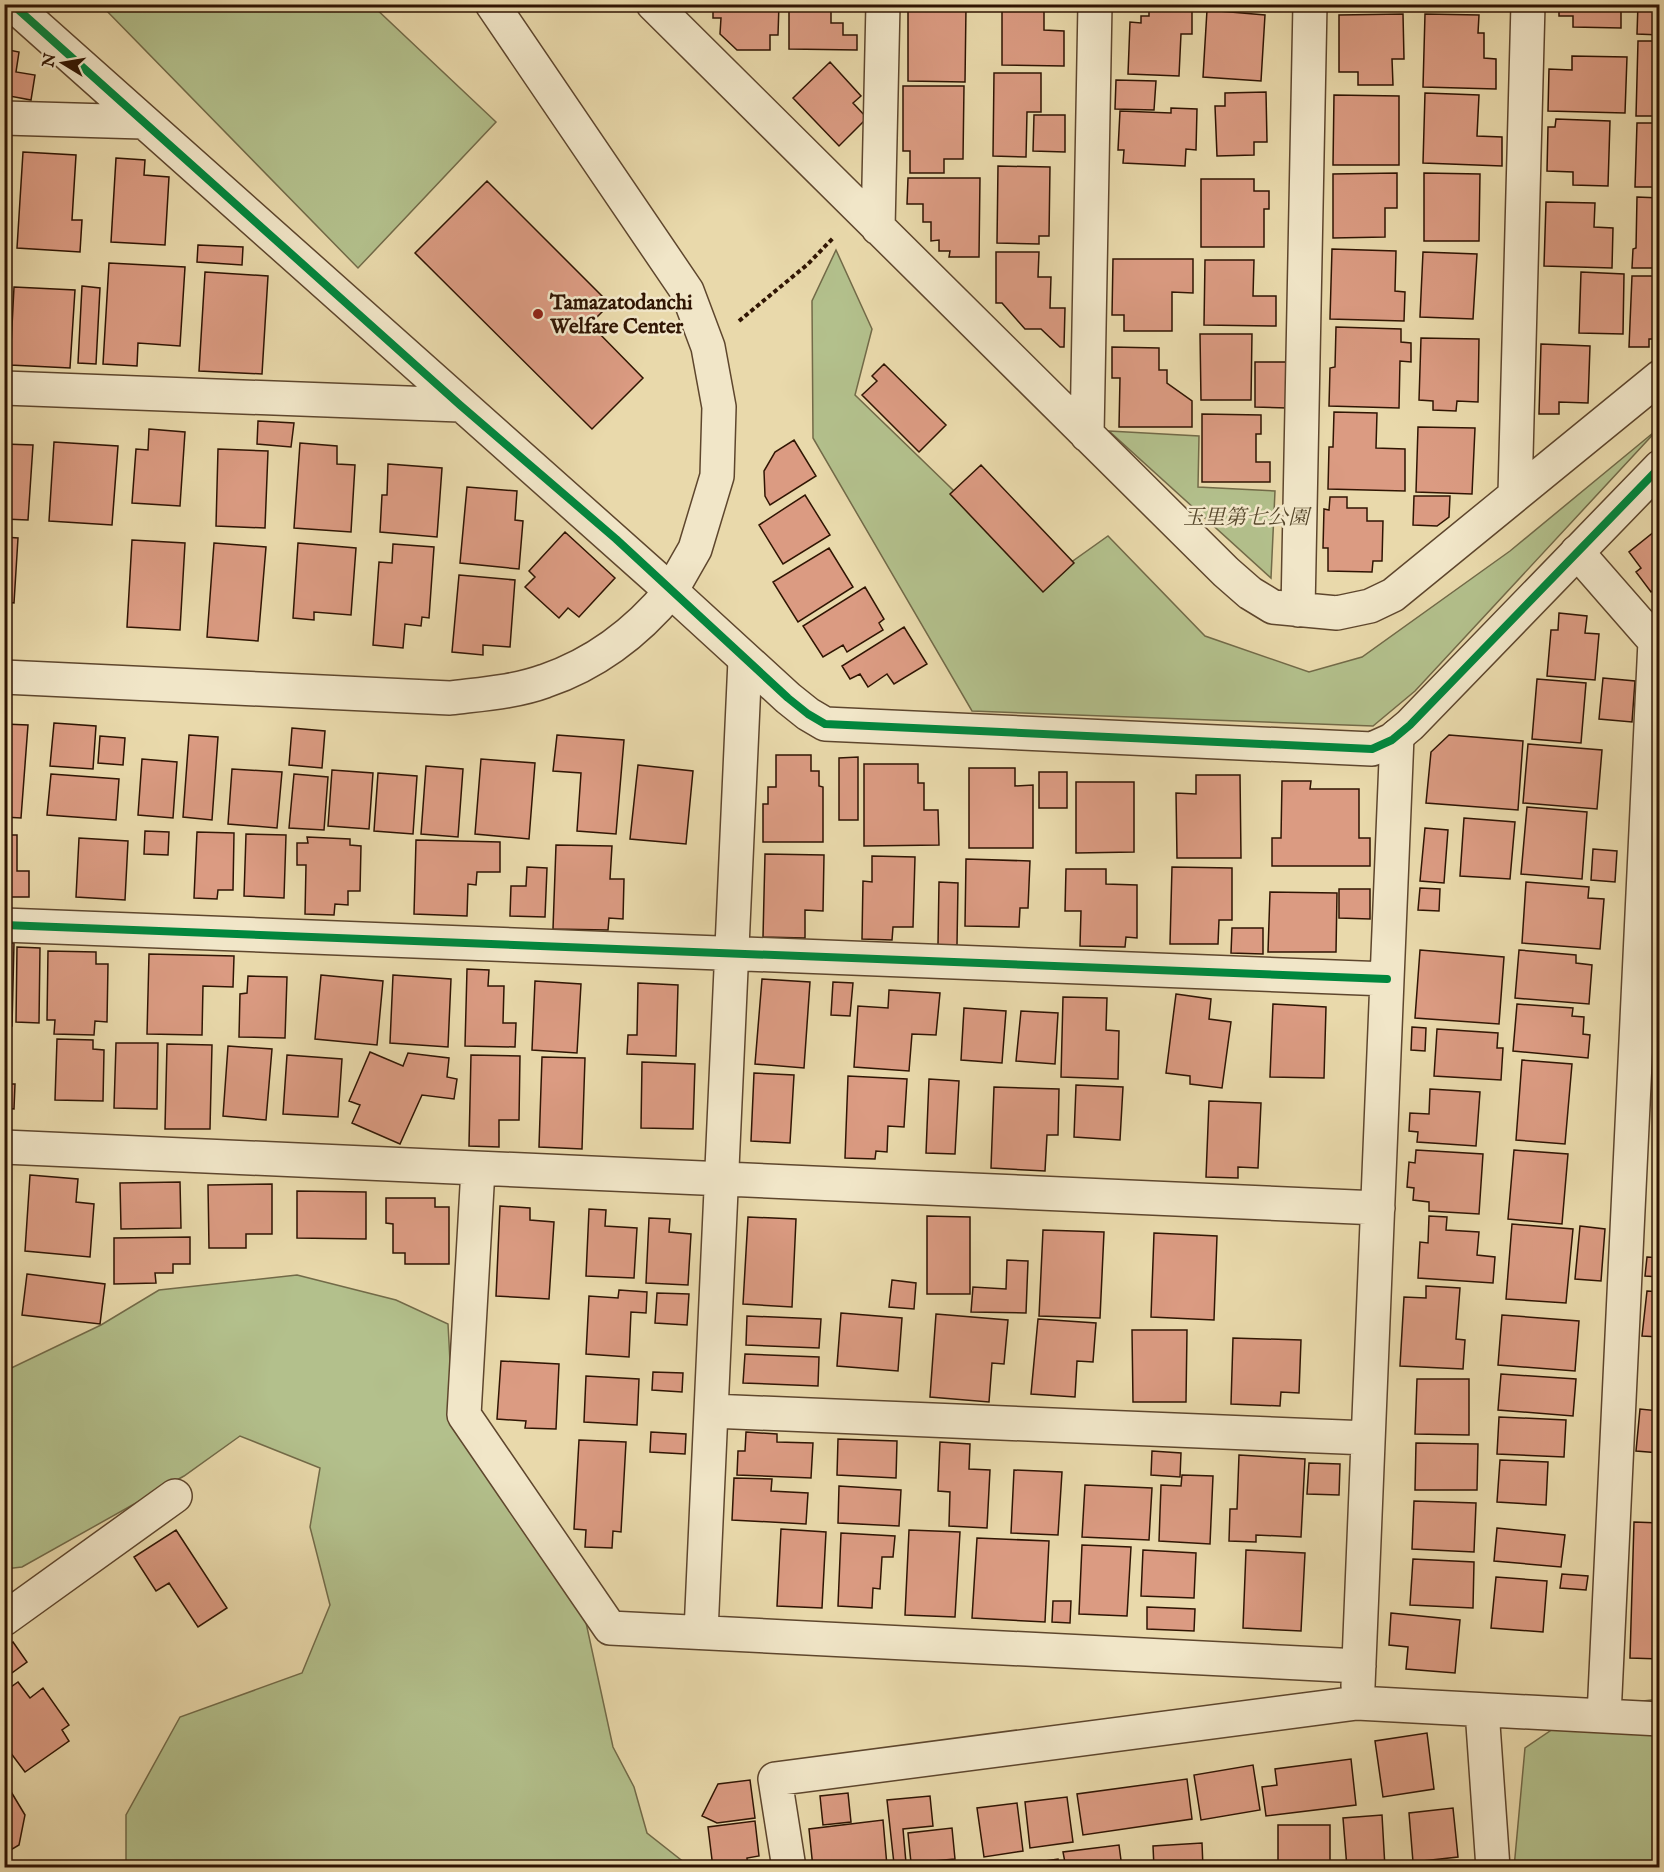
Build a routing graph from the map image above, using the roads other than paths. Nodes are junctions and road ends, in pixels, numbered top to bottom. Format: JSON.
{"nodes":[{"id":1,"x":12,"y":4,"type":"edge"},
{"id":2,"x":492,"y":4,"type":"edge"},
{"id":3,"x":653,"y":4,"type":"edge"},
{"id":4,"x":883,"y":4,"type":"edge"},
{"id":5,"x":1095,"y":4,"type":"edge"},
{"id":6,"x":1310,"y":4,"type":"edge"},
{"id":7,"x":1528,"y":4,"type":"edge"},
{"id":8,"x":676,"y":16,"type":"edge"},
{"id":9,"x":4,"y":118,"type":"edge"},
{"id":10,"x":143,"y":122,"type":"junction"},
{"id":11,"x":868,"y":219,"type":"junction"},
{"id":12,"x":1659,"y":377,"type":"edge"},
{"id":13,"x":4,"y":388,"type":"edge"},
{"id":14,"x":460,"y":405,"type":"junction"},
{"id":15,"x":1087,"y":435,"type":"junction"},
{"id":16,"x":1659,"y":467,"type":"edge"},
{"id":17,"x":1515,"y":494,"type":"junction"},
{"id":18,"x":1577,"y":552,"type":"junction"},
{"id":19,"x":671,"y":591,"type":"junction"},
{"id":20,"x":1298,"y":610,"type":"junction"},
{"id":21,"x":1657,"y":644,"type":"edge"},
{"id":22,"x":745,"y":660,"type":"junction"},
{"id":23,"x":4,"y":677,"type":"edge"},
{"id":24,"x":1396,"y":736,"type":"junction"},
{"id":25,"x":4,"y":925,"type":"edge"},
{"id":26,"x":732,"y":953,"type":"junction"},
{"id":27,"x":1387,"y":979,"type":"junction"},
{"id":28,"x":4,"y":1147,"type":"edge"},
{"id":29,"x":478,"y":1169,"type":"junction"},
{"id":30,"x":722,"y":1181,"type":"junction"},
{"id":31,"x":1378,"y":1208,"type":"junction"},
{"id":32,"x":711,"y":1411,"type":"junction"},
{"id":33,"x":1368,"y":1438,"type":"junction"},
{"id":34,"x":175,"y":1496,"type":"dead end"},
{"id":35,"x":4,"y":1619,"type":"edge"},
{"id":36,"x":701,"y":1632,"type":"junction"},
{"id":37,"x":1359,"y":1666,"type":"junction"},
{"id":38,"x":1357,"y":1703,"type":"junction"},
{"id":39,"x":1482,"y":1710,"type":"junction"},
{"id":40,"x":1604,"y":1716,"type":"junction"},
{"id":41,"x":1659,"y":1719,"type":"edge"},
{"id":42,"x":789,"y":1868,"type":"edge"},
{"id":43,"x":1493,"y":1868,"type":"edge"}],
"edges":[{"from":1,"to":10,"type":"street"},
{"from":2,"to":19,"type":"street"},
{"from":3,"to":8,"type":"street"},
{"from":4,"to":11,"type":"street"},
{"from":5,"to":15,"type":"street"},
{"from":6,"to":20,"type":"street"},
{"from":7,"to":17,"type":"street"},
{"from":8,"to":11,"type":"street"},
{"from":9,"to":10,"type":"street"},
{"from":10,"to":14,"type":"street"},
{"from":11,"to":15,"type":"street"},
{"from":12,"to":17,"type":"street"},
{"from":13,"to":14,"type":"street"},
{"from":14,"to":19,"type":"street"},
{"from":15,"to":20,"type":"street"},
{"from":16,"to":18,"type":"street"},
{"from":17,"to":20,"type":"street"},
{"from":18,"to":21,"type":"street"},
{"from":18,"to":24,"type":"street"},
{"from":19,"to":22,"type":"street"},
{"from":19,"to":23,"type":"street"},
{"from":21,"to":40,"type":"street"},
{"from":22,"to":24,"type":"street"},
{"from":22,"to":26,"type":"street"},
{"from":24,"to":27,"type":"street"},
{"from":25,"to":26,"type":"street"},
{"from":26,"to":27,"type":"street"},
{"from":26,"to":30,"type":"street"},
{"from":27,"to":31,"type":"street"},
{"from":28,"to":29,"type":"street"},
{"from":29,"to":30,"type":"street"},
{"from":29,"to":36,"type":"street"},
{"from":30,"to":31,"type":"street"},
{"from":30,"to":32,"type":"street"},
{"from":31,"to":33,"type":"street"},
{"from":32,"to":33,"type":"street"},
{"from":32,"to":36,"type":"street"},
{"from":33,"to":37,"type":"street"},
{"from":34,"to":35,"type":"street"},
{"from":36,"to":37,"type":"street"},
{"from":37,"to":38,"type":"street"},
{"from":38,"to":39,"type":"street"},
{"from":38,"to":42,"type":"street"},
{"from":39,"to":40,"type":"street"},
{"from":39,"to":43,"type":"street"},
{"from":40,"to":41,"type":"street"}]}
